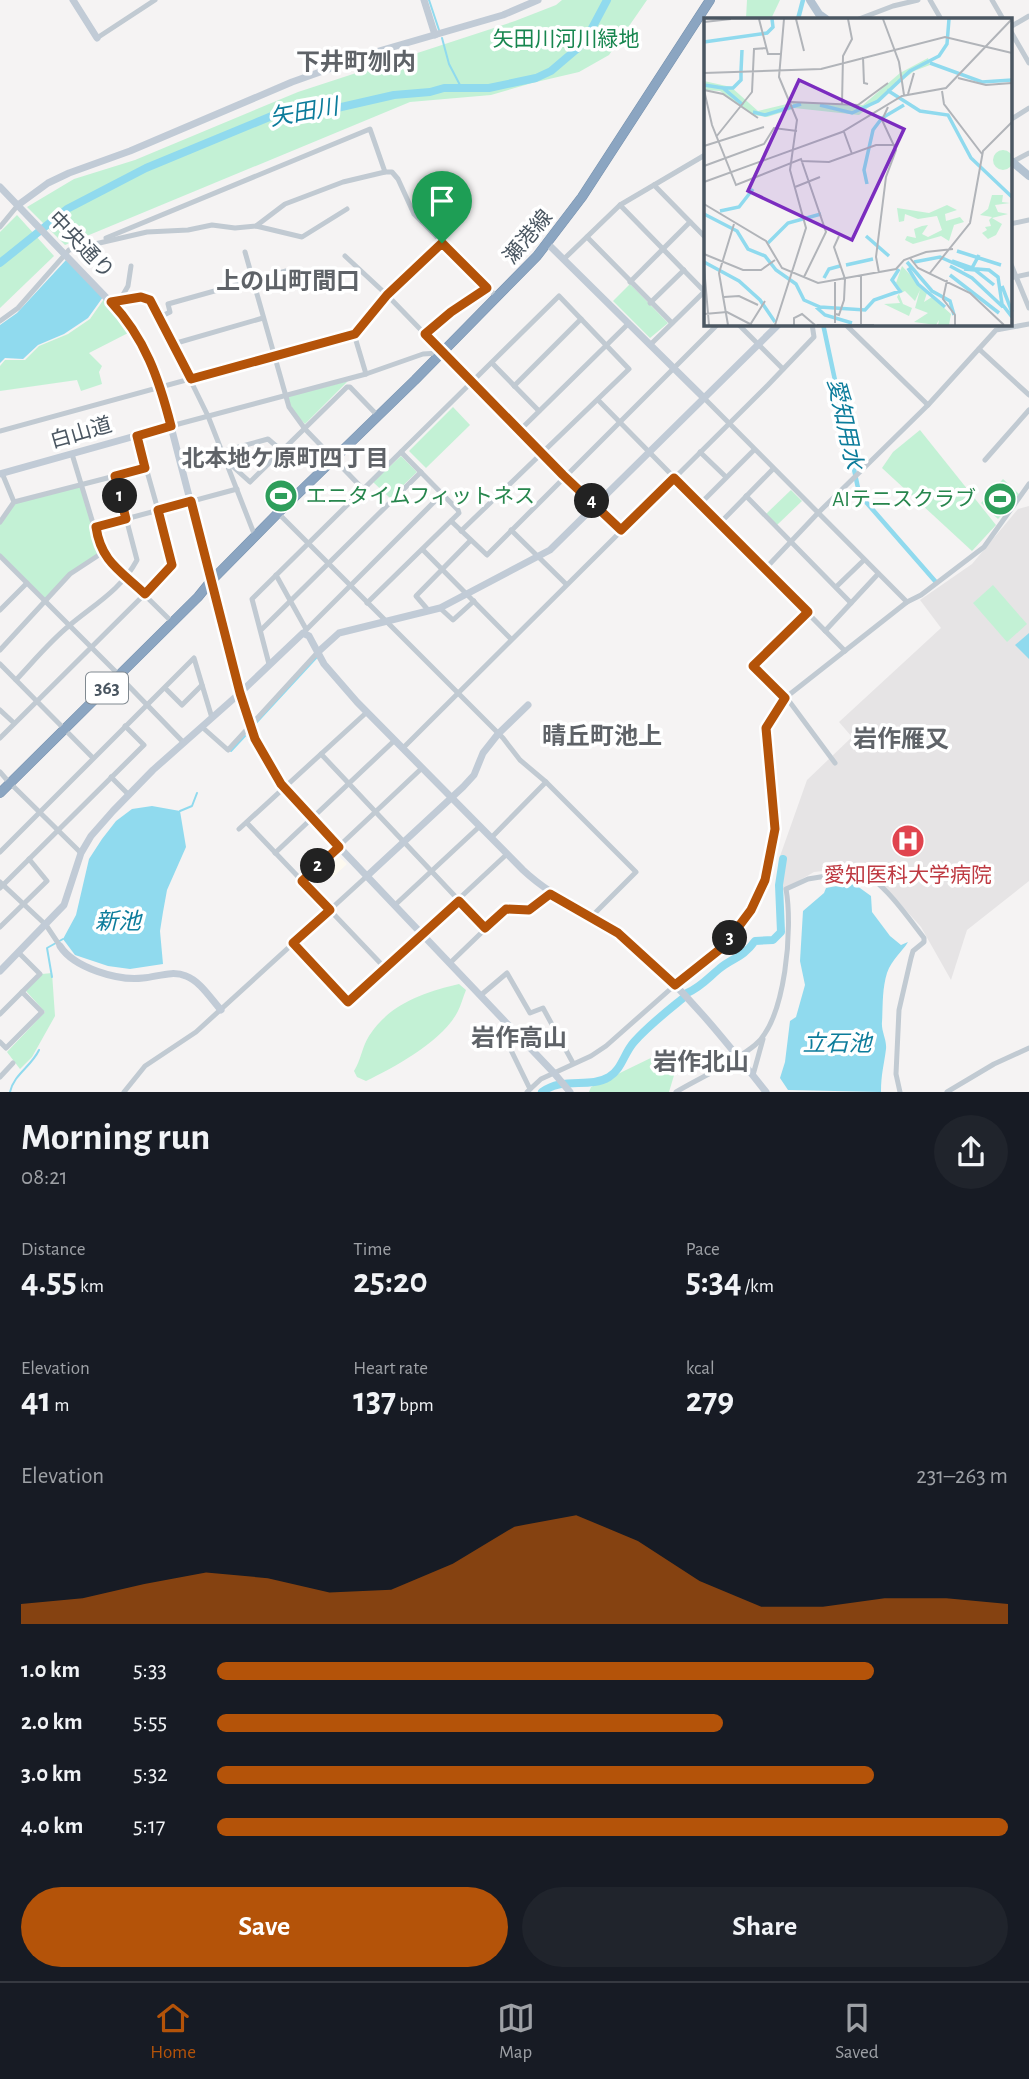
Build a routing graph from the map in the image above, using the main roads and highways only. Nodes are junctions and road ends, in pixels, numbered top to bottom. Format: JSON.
{"nodes":[{"id":1,"x":710,"y":0,"type":"edge"},
{"id":2,"x":810,"y":0,"type":"edge"},
{"id":3,"x":825,"y":18,"type":"edge"},
{"id":4,"x":1012,"y":163,"type":"edge"},
{"id":5,"x":1029,"y":176,"type":"edge"},
{"id":6,"x":211,"y":581,"type":"junction"},
{"id":7,"x":117,"y":674,"type":"junction"},
{"id":8,"x":6,"y":783,"type":"edge"},
{"id":9,"x":0,"y":793,"type":"edge"}],
"edges":[{"from":1,"to":6,"type":"highway","name":"瀬港線","number":"363"},
{"from":2,"to":3,"type":"main road"},
{"from":4,"to":5,"type":"main road"},
{"from":6,"to":7,"type":"highway","name":"瀬港線","number":"363"},
{"from":6,"to":7,"type":"highway","name":"瀬港線","number":"363"},
{"from":7,"to":8,"type":"highway","name":"瀬港線","number":"363"},
{"from":8,"to":9,"type":"highway","name":"瀬港線","number":"363"}]}
